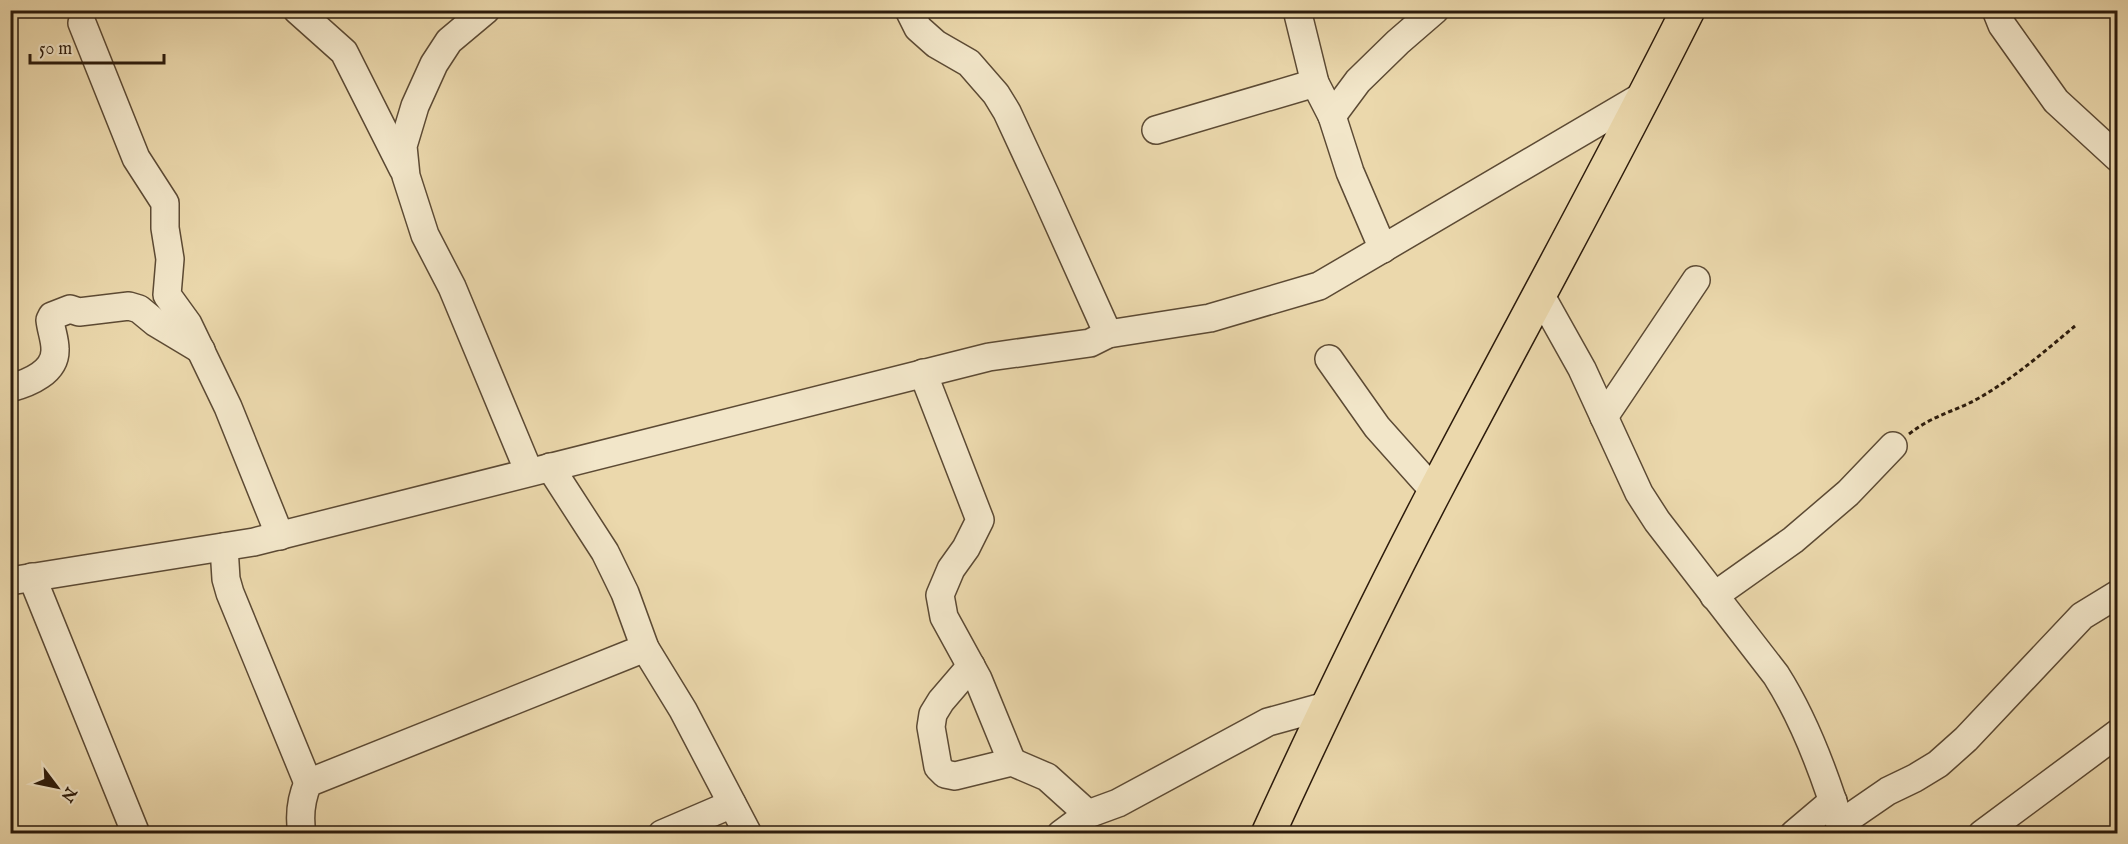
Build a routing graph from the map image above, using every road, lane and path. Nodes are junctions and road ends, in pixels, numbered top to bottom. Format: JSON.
{"nodes":[{"id":1,"x":297,"y":10,"type":"edge"},
{"id":2,"x":486,"y":10,"type":"edge"},
{"id":3,"x":909,"y":10,"type":"edge"},
{"id":4,"x":1297,"y":10,"type":"edge"},
{"id":5,"x":1435,"y":10,"type":"edge"},
{"id":6,"x":1688,"y":10,"type":"edge"},
{"id":7,"x":1996,"y":10,"type":"edge"},
{"id":8,"x":82,"y":23,"type":"dead end"},
{"id":9,"x":1315,"y":83,"type":"junction"},
{"id":10,"x":1646,"y":94,"type":"junction"},
{"id":11,"x":1332,"y":116,"type":"junction"},
{"id":12,"x":1156,"y":130,"type":"dead end"},
{"id":13,"x":2118,"y":158,"type":"edge"},
{"id":14,"x":406,"y":176,"type":"junction"},
{"id":15,"x":1383,"y":249,"type":"junction"},
{"id":16,"x":1696,"y":280,"type":"dead end"},
{"id":17,"x":1540,"y":294,"type":"junction"},
{"id":18,"x":2075,"y":326,"type":"dead end"},
{"id":19,"x":1107,"y":334,"type":"junction"},
{"id":20,"x":201,"y":350,"type":"junction"},
{"id":21,"x":1329,"y":359,"type":"dead end"},
{"id":22,"x":923,"y":373,"type":"junction"},
{"id":23,"x":10,"y":388,"type":"edge"},
{"id":24,"x":1604,"y":417,"type":"junction"},
{"id":25,"x":1893,"y":446,"type":"joint"},
{"id":26,"x":540,"y":469,"type":"junction"},
{"id":27,"x":1435,"y":492,"type":"junction"},
{"id":28,"x":280,"y":536,"type":"junction"},
{"id":29,"x":224,"y":547,"type":"junction"},
{"id":30,"x":21,"y":579,"type":"edge"},
{"id":31,"x":2118,"y":594,"type":"edge"},
{"id":32,"x":1714,"y":596,"type":"junction"},
{"id":33,"x":645,"y":648,"type":"junction"},
{"id":34,"x":971,"y":666,"type":"junction"},
{"id":35,"x":1326,"y":706,"type":"junction"},
{"id":36,"x":2118,"y":733,"type":"edge"},
{"id":37,"x":1012,"y":762,"type":"junction"},
{"id":38,"x":308,"y":783,"type":"junction"},
{"id":39,"x":732,"y":804,"type":"junction"},
{"id":40,"x":1088,"y":814,"type":"junction"},
{"id":41,"x":1838,"y":819,"type":"edge"},
{"id":42,"x":136,"y":834,"type":"edge"},
{"id":43,"x":302,"y":834,"type":"edge"},
{"id":44,"x":662,"y":834,"type":"edge"},
{"id":45,"x":748,"y":834,"type":"edge"},
{"id":46,"x":1060,"y":834,"type":"edge"},
{"id":47,"x":1268,"y":834,"type":"edge"},
{"id":48,"x":1794,"y":834,"type":"edge"},
{"id":49,"x":1982,"y":834,"type":"edge"}],
"edges":[{"from":1,"to":14,"type":"street"},
{"from":2,"to":14,"type":"street"},
{"from":3,"to":19,"type":"street"},
{"from":4,"to":9,"type":"street"},
{"from":5,"to":11,"type":"street"},
{"from":6,"to":10,"type":"highway"},
{"from":7,"to":13,"type":"street"},
{"from":8,"to":20,"type":"street"},
{"from":9,"to":11,"type":"street"},
{"from":9,"to":12,"type":"street"},
{"from":10,"to":15,"type":"street"},
{"from":10,"to":17,"type":"highway"},
{"from":11,"to":15,"type":"street"},
{"from":14,"to":26,"type":"street"},
{"from":15,"to":19,"type":"street"},
{"from":16,"to":24,"type":"street"},
{"from":17,"to":24,"type":"street"},
{"from":17,"to":27,"type":"highway"},
{"from":18,"to":25,"type":"path"},
{"from":19,"to":22,"type":"street"},
{"from":20,"to":23,"type":"street"},
{"from":20,"to":28,"type":"street"},
{"from":21,"to":27,"type":"street"},
{"from":22,"to":26,"type":"street"},
{"from":22,"to":34,"type":"street"},
{"from":24,"to":32,"type":"street"},
{"from":25,"to":32,"type":"street"},
{"from":26,"to":28,"type":"street"},
{"from":26,"to":33,"type":"street"},
{"from":27,"to":35,"type":"highway"},
{"from":28,"to":29,"type":"street"},
{"from":29,"to":30,"type":"street"},
{"from":29,"to":38,"type":"street"},
{"from":30,"to":42,"type":"street"},
{"from":31,"to":41,"type":"street"},
{"from":32,"to":41,"type":"street"},
{"from":33,"to":38,"type":"street"},
{"from":33,"to":39,"type":"street"},
{"from":34,"to":37,"type":"street"},
{"from":34,"to":37,"type":"street"},
{"from":35,"to":40,"type":"street"},
{"from":35,"to":47,"type":"highway"},
{"from":36,"to":49,"type":"street"},
{"from":37,"to":40,"type":"street"},
{"from":38,"to":43,"type":"street"},
{"from":39,"to":44,"type":"street"},
{"from":39,"to":45,"type":"street"},
{"from":40,"to":46,"type":"street"},
{"from":41,"to":48,"type":"street"}]}
